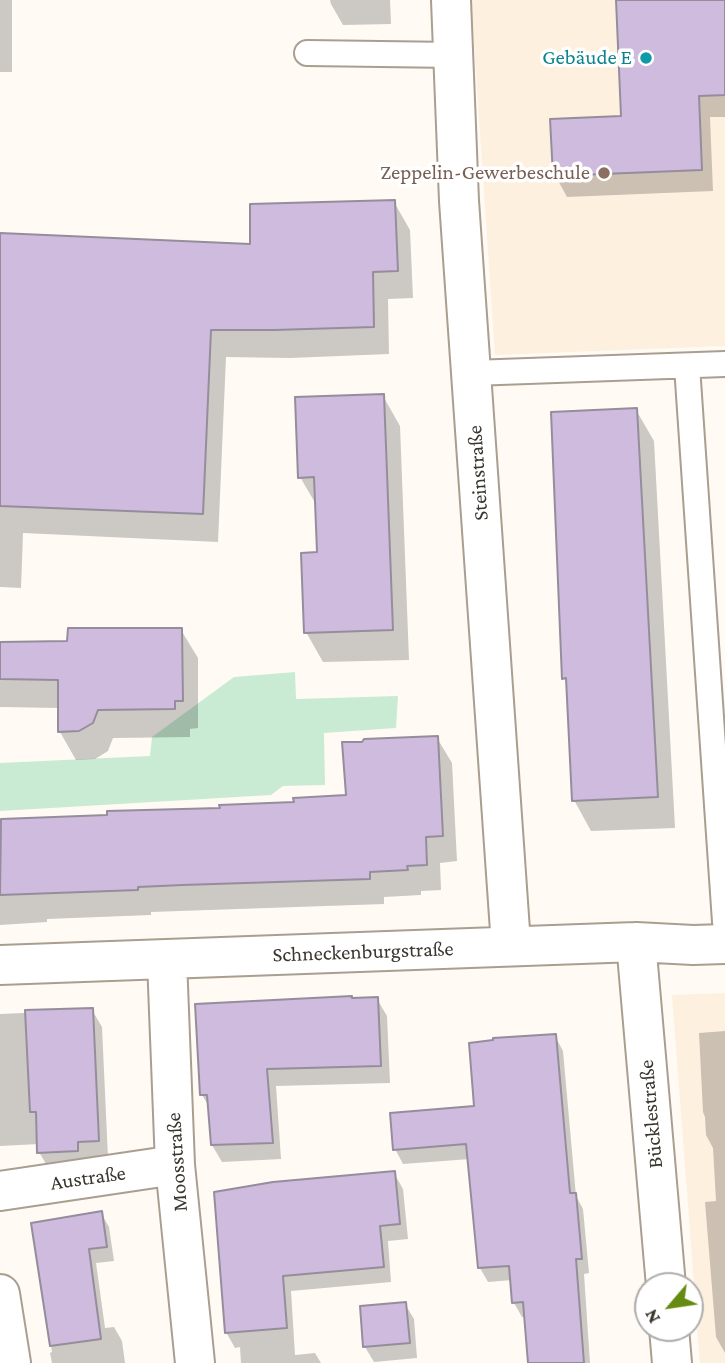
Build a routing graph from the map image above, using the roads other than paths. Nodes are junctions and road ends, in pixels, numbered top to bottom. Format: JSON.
{"nodes":[{"id":1,"x":451,"y":0,"type":"edge"},
{"id":2,"x":307,"y":53,"type":"dead end"},
{"id":3,"x":454,"y":55,"type":"junction"},
{"id":4,"x":725,"y":364,"type":"edge"},
{"id":5,"x":687,"y":366,"type":"junction"},
{"id":6,"x":471,"y":373,"type":"junction"},
{"id":7,"x":725,"y":922,"type":"edge"},
{"id":8,"x":636,"y":942,"type":"junction"},
{"id":9,"x":725,"y":944,"type":"edge"},
{"id":10,"x":511,"y":945,"type":"junction"},
{"id":11,"x":167,"y":960,"type":"junction"},
{"id":12,"x":0,"y":965,"type":"edge"},
{"id":13,"x":175,"y":1166,"type":"junction"},
{"id":14,"x":0,"y":1191,"type":"edge"},
{"id":15,"x":665,"y":1272,"type":"edge"},
{"id":16,"x":0,"y":1294,"type":"edge"},
{"id":17,"x":670,"y":1342,"type":"edge"},
{"id":18,"x":11,"y":1363,"type":"edge"},
{"id":19,"x":195,"y":1363,"type":"edge"},
{"id":20,"x":672,"y":1363,"type":"edge"}],
"edges":[{"from":1,"to":3,"type":"street","name":"Steinstraße"},
{"from":2,"to":3,"type":"lane"},
{"from":3,"to":6,"type":"street","name":"Steinstraße"},
{"from":4,"to":5,"type":"lane"},
{"from":5,"to":6,"type":"lane"},
{"from":5,"to":7,"type":"lane"},
{"from":6,"to":10,"type":"street","name":"Steinstraße"},
{"from":8,"to":9,"type":"street","name":"Schneckenburgstraße"},
{"from":8,"to":10,"type":"street","name":"Schneckenburgstraße"},
{"from":8,"to":15,"type":"street","name":"Bücklestraße"},
{"from":10,"to":11,"type":"street","name":"Schneckenburgstraße"},
{"from":11,"to":12,"type":"street","name":"Schneckenburgstraße"},
{"from":11,"to":13,"type":"street","name":"Moosstraße"},
{"from":13,"to":14,"type":"street","name":"Austraße"},
{"from":13,"to":19,"type":"street","name":"Moosstraße"},
{"from":16,"to":18,"type":"street"},
{"from":17,"to":20,"type":"street"}]}
